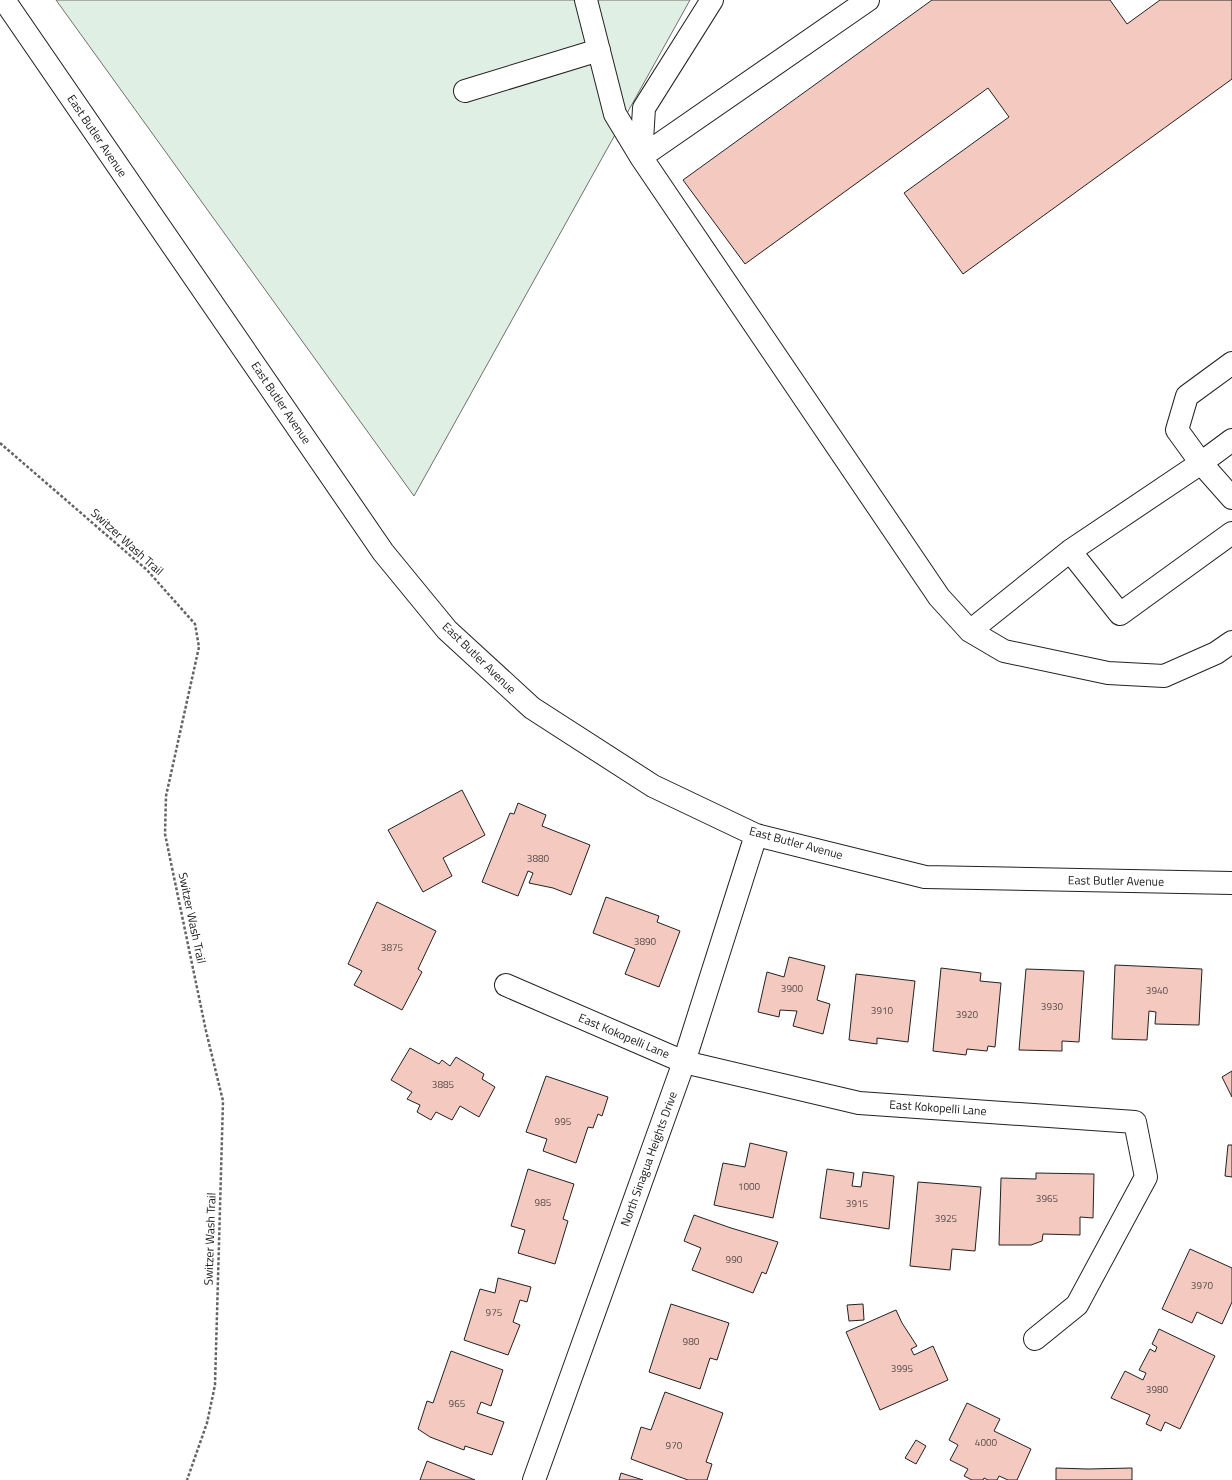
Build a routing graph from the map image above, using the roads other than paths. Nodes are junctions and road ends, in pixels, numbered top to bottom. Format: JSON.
{"nodes":[{"id":1,"x":4,"y":0,"type":"edge"},
{"id":2,"x":586,"y":0,"type":"edge"},
{"id":3,"x":712,"y":0,"type":"edge"},
{"id":4,"x":868,"y":0,"type":"edge"},
{"id":5,"x":599,"y":50,"type":"junction"},
{"id":6,"x":465,"y":91,"type":"dead end"},
{"id":7,"x":641,"y":157,"type":"junction"},
{"id":8,"x":1232,"y":363,"type":"edge"},
{"id":9,"x":1232,"y":440,"type":"edge"},
{"id":10,"x":1201,"y":463,"type":"junction"},
{"id":11,"x":1232,"y":498,"type":"edge"},
{"id":12,"x":1232,"y":533,"type":"edge"},
{"id":13,"x":1070,"y":551,"type":"junction"},
{"id":14,"x":970,"y":631,"type":"junction"},
{"id":15,"x":1232,"y":642,"type":"edge"},
{"id":16,"x":756,"y":835,"type":"junction"},
{"id":17,"x":1232,"y":883,"type":"edge"},
{"id":18,"x":506,"y":985,"type":"dead end"},
{"id":19,"x":684,"y":1062,"type":"junction"},
{"id":20,"x":1035,"y":1339,"type":"dead end"},
{"id":21,"x":534,"y":1480,"type":"edge"}],
"edges":[{"from":1,"to":16,"type":"street","name":"East Butler Avenue"},
{"from":2,"to":5,"type":"street"},
{"from":3,"to":7,"type":"street"},
{"from":4,"to":7,"type":"street"},
{"from":5,"to":6,"type":"street"},
{"from":5,"to":7,"type":"street"},
{"from":7,"to":14,"type":"street"},
{"from":8,"to":10,"type":"street"},
{"from":9,"to":10,"type":"street"},
{"from":10,"to":11,"type":"street"},
{"from":10,"to":13,"type":"street"},
{"from":12,"to":13,"type":"street"},
{"from":13,"to":14,"type":"street"},
{"from":14,"to":15,"type":"street"},
{"from":16,"to":17,"type":"street","name":"East Butler Avenue"},
{"from":16,"to":19,"type":"street","name":"North Sinagua Heights Drive"},
{"from":18,"to":19,"type":"street","name":"East Kokopelli Lane"},
{"from":19,"to":20,"type":"street","name":"East Kokopelli Lane"},
{"from":19,"to":21,"type":"street","name":"North Sinagua Heights Drive"}]}
